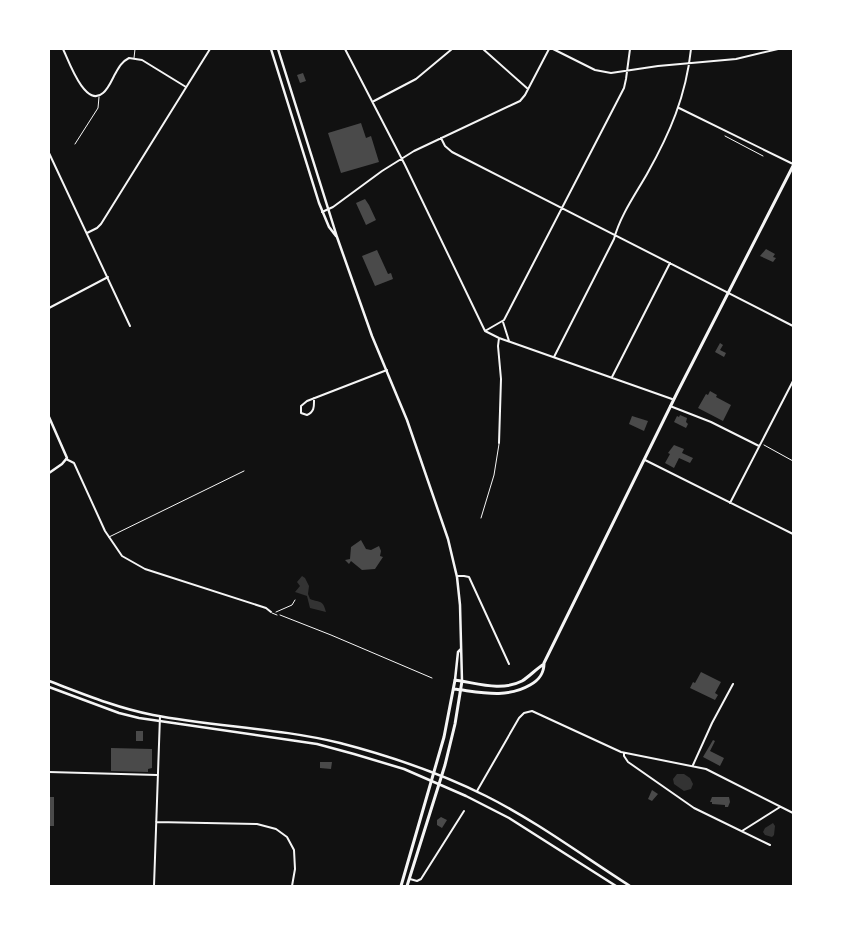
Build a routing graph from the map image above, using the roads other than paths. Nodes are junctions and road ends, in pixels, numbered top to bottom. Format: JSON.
{"nodes":[{"id":1,"x":63,"y":49,"type":"edge"},
{"id":2,"x":135,"y":49,"type":"edge"},
{"id":3,"x":210,"y":49,"type":"edge"},
{"id":4,"x":271,"y":49,"type":"edge"},
{"id":5,"x":278,"y":49,"type":"edge"},
{"id":6,"x":345,"y":49,"type":"edge"},
{"id":7,"x":452,"y":49,"type":"edge"},
{"id":8,"x":483,"y":49,"type":"edge"},
{"id":9,"x":549,"y":49,"type":"edge"},
{"id":10,"x":553,"y":49,"type":"edge"},
{"id":11,"x":630,"y":49,"type":"edge"},
{"id":12,"x":691,"y":49,"type":"edge"},
{"id":13,"x":778,"y":49,"type":"edge"},
{"id":14,"x":134,"y":58,"type":"junction"},
{"id":15,"x":689,"y":63,"type":"junction"},
{"id":16,"x":627,"y":71,"type":"junction"},
{"id":17,"x":288,"y":81,"type":"junction"},
{"id":18,"x":282,"y":83,"type":"junction"},
{"id":19,"x":186,"y":87,"type":"junction"},
{"id":20,"x":528,"y":90,"type":"junction"},
{"id":21,"x":98,"y":96,"type":"junction"},
{"id":22,"x":372,"y":102,"type":"junction"},
{"id":23,"x":679,"y":108,"type":"junction"},
{"id":24,"x":305,"y":136,"type":"junction"},
{"id":25,"x":298,"y":138,"type":"junction"},
{"id":26,"x":441,"y":138,"type":"junction"},
{"id":27,"x":75,"y":144,"type":"dead end"},
{"id":28,"x":49,"y":153,"type":"edge"},
{"id":29,"x":402,"y":159,"type":"junction"},
{"id":30,"x":793,"y":165,"type":"edge"},
{"id":31,"x":318,"y":179,"type":"junction"},
{"id":32,"x":312,"y":180,"type":"junction"},
{"id":33,"x":562,"y":208,"type":"junction"},
{"id":34,"x":329,"y":210,"type":"junction"},
{"id":35,"x":322,"y":212,"type":"junction"},
{"id":36,"x":87,"y":233,"type":"junction"},
{"id":37,"x":615,"y":235,"type":"junction"},
{"id":38,"x":337,"y":237,"type":"junction"},
{"id":39,"x":670,"y":263,"type":"junction"},
{"id":40,"x":108,"y":277,"type":"junction"},
{"id":41,"x":728,"y":293,"type":"junction"},
{"id":42,"x":49,"y":308,"type":"edge"},
{"id":43,"x":503,"y":322,"type":"junction"},
{"id":44,"x":130,"y":326,"type":"dead end"},
{"id":45,"x":793,"y":326,"type":"edge"},
{"id":46,"x":485,"y":331,"type":"junction"},
{"id":47,"x":500,"y":338,"type":"junction"},
{"id":48,"x":509,"y":341,"type":"junction"},
{"id":49,"x":554,"y":357,"type":"junction"},
{"id":50,"x":387,"y":370,"type":"junction"},
{"id":51,"x":612,"y":377,"type":"junction"},
{"id":52,"x":793,"y":381,"type":"edge"},
{"id":53,"x":314,"y":398,"type":"junction"},
{"id":54,"x":673,"y":400,"type":"junction"},
{"id":55,"x":670,"y":406,"type":"junction"},
{"id":56,"x":49,"y":417,"type":"edge"},
{"id":57,"x":499,"y":443,"type":"joint"},
{"id":58,"x":761,"y":445,"type":"junction"},
{"id":59,"x":66,"y":459,"type":"junction"},
{"id":60,"x":645,"y":460,"type":"junction"},
{"id":61,"x":244,"y":471,"type":"dead end"},
{"id":62,"x":49,"y":473,"type":"edge"},
{"id":63,"x":730,"y":503,"type":"junction"},
{"id":64,"x":481,"y":518,"type":"dead end"},
{"id":65,"x":793,"y":534,"type":"edge"},
{"id":66,"x":108,"y":538,"type":"junction"},
{"id":67,"x":457,"y":576,"type":"junction"},
{"id":68,"x":272,"y":613,"type":"joint"},
{"id":69,"x":277,"y":615,"type":"road end"},
{"id":70,"x":461,"y":649,"type":"junction"},
{"id":71,"x":544,"y":663,"type":"junction"},
{"id":72,"x":509,"y":664,"type":"dead end"},
{"id":73,"x":455,"y":680,"type":"junction"},
{"id":74,"x":49,"y":681,"type":"edge"},
{"id":75,"x":462,"y":681,"type":"junction"},
{"id":76,"x":733,"y":684,"type":"dead end"},
{"id":77,"x":49,"y":687,"type":"edge"},
{"id":78,"x":454,"y":689,"type":"junction"},
{"id":79,"x":461,"y":690,"type":"junction"},
{"id":80,"x":160,"y":716,"type":"junction"},
{"id":81,"x":159,"y":722,"type":"junction"},
{"id":82,"x":624,"y":753,"type":"junction"},
{"id":83,"x":693,"y":766,"type":"junction"},
{"id":84,"x":49,"y":772,"type":"edge"},
{"id":85,"x":433,"y":772,"type":"junction"},
{"id":86,"x":157,"y":775,"type":"junction"},
{"id":87,"x":441,"y":776,"type":"junction"},
{"id":88,"x":431,"y":780,"type":"junction"},
{"id":89,"x":438,"y":784,"type":"junction"},
{"id":90,"x":477,"y":791,"type":"junction"},
{"id":91,"x":472,"y":799,"type":"junction"},
{"id":92,"x":780,"y":806,"type":"junction"},
{"id":93,"x":464,"y":811,"type":"dead end"},
{"id":94,"x":793,"y":814,"type":"edge"},
{"id":95,"x":156,"y":822,"type":"junction"},
{"id":96,"x":742,"y":832,"type":"junction"},
{"id":97,"x":770,"y":845,"type":"dead end"},
{"id":98,"x":404,"y":877,"type":"junction"},
{"id":99,"x":410,"y":879,"type":"junction"},
{"id":100,"x":154,"y":886,"type":"edge"},
{"id":101,"x":292,"y":886,"type":"edge"},
{"id":102,"x":400,"y":886,"type":"edge"},
{"id":103,"x":407,"y":886,"type":"edge"},
{"id":104,"x":616,"y":886,"type":"edge"},
{"id":105,"x":630,"y":886,"type":"edge"}],
"edges":[{"from":1,"to":21,"type":"street"},
{"from":2,"to":14,"type":"lane"},
{"from":3,"to":19,"type":"street"},
{"from":4,"to":18,"type":"main road"},
{"from":5,"to":17,"type":"main road"},
{"from":6,"to":22,"type":"street"},
{"from":7,"to":22,"type":"street"},
{"from":8,"to":20,"type":"street"},
{"from":9,"to":20,"type":"street"},
{"from":10,"to":16,"type":"street"},
{"from":11,"to":16,"type":"street"},
{"from":12,"to":15,"type":"street"},
{"from":13,"to":15,"type":"street"},
{"from":14,"to":19,"type":"street"},
{"from":14,"to":21,"type":"street"},
{"from":15,"to":16,"type":"street"},
{"from":15,"to":23,"type":"street"},
{"from":16,"to":33,"type":"street"},
{"from":17,"to":18,"type":"main road"},
{"from":17,"to":24,"type":"main road"},
{"from":18,"to":25,"type":"main road"},
{"from":19,"to":36,"type":"street"},
{"from":20,"to":26,"type":"street"},
{"from":21,"to":27,"type":"lane"},
{"from":22,"to":29,"type":"street"},
{"from":23,"to":30,"type":"street"},
{"from":23,"to":37,"type":"street"},
{"from":24,"to":25,"type":"main road"},
{"from":24,"to":31,"type":"main road"},
{"from":25,"to":32,"type":"main road"},
{"from":26,"to":29,"type":"street"},
{"from":26,"to":33,"type":"street"},
{"from":28,"to":36,"type":"street"},
{"from":29,"to":34,"type":"street"},
{"from":29,"to":46,"type":"street"},
{"from":30,"to":41,"type":"main road"},
{"from":31,"to":32,"type":"main road"},
{"from":31,"to":34,"type":"main road"},
{"from":32,"to":35,"type":"main road"},
{"from":33,"to":37,"type":"street"},
{"from":33,"to":43,"type":"street"},
{"from":34,"to":35,"type":"street"},
{"from":34,"to":38,"type":"main road"},
{"from":35,"to":38,"type":"main road"},
{"from":36,"to":40,"type":"street"},
{"from":37,"to":39,"type":"street"},
{"from":37,"to":49,"type":"street"},
{"from":38,"to":50,"type":"main road"},
{"from":39,"to":41,"type":"street"},
{"from":39,"to":51,"type":"street"},
{"from":40,"to":42,"type":"street"},
{"from":40,"to":44,"type":"street"},
{"from":41,"to":45,"type":"street"},
{"from":41,"to":54,"type":"main road"},
{"from":43,"to":46,"type":"street"},
{"from":43,"to":48,"type":"street"},
{"from":46,"to":47,"type":"street"},
{"from":47,"to":48,"type":"street"},
{"from":47,"to":57,"type":"street"},
{"from":48,"to":49,"type":"street"},
{"from":49,"to":51,"type":"street"},
{"from":50,"to":53,"type":"street"},
{"from":50,"to":67,"type":"main road"},
{"from":51,"to":54,"type":"street"},
{"from":52,"to":58,"type":"street"},
{"from":53,"to":53,"type":"street"},
{"from":54,"to":55,"type":"main road"},
{"from":55,"to":58,"type":"street"},
{"from":55,"to":60,"type":"main road"},
{"from":56,"to":59,"type":"main road"},
{"from":57,"to":64,"type":"lane"},
{"from":58,"to":63,"type":"street"},
{"from":59,"to":62,"type":"main road"},
{"from":59,"to":66,"type":"street"},
{"from":60,"to":63,"type":"street"},
{"from":60,"to":71,"type":"main road"},
{"from":61,"to":66,"type":"lane"},
{"from":63,"to":65,"type":"street"},
{"from":66,"to":68,"type":"street"},
{"from":67,"to":70,"type":"main road"},
{"from":67,"to":72,"type":"street"},
{"from":68,"to":69,"type":"lane"},
{"from":70,"to":73,"type":"main road"},
{"from":70,"to":75,"type":"main road"},
{"from":71,"to":75,"type":"main road"},
{"from":71,"to":79,"type":"main road"},
{"from":73,"to":75,"type":"main road"},
{"from":73,"to":78,"type":"main road"},
{"from":74,"to":80,"type":"main road"},
{"from":75,"to":79,"type":"main road"},
{"from":76,"to":83,"type":"street"},
{"from":77,"to":81,"type":"main road"},
{"from":78,"to":79,"type":"main road"},
{"from":78,"to":85,"type":"main road"},
{"from":79,"to":87,"type":"main road"},
{"from":80,"to":81,"type":"street"},
{"from":80,"to":85,"type":"main road"},
{"from":81,"to":86,"type":"street"},
{"from":81,"to":88,"type":"main road"},
{"from":82,"to":83,"type":"street"},
{"from":82,"to":90,"type":"street"},
{"from":82,"to":96,"type":"street"},
{"from":83,"to":92,"type":"street"},
{"from":84,"to":86,"type":"street"},
{"from":85,"to":87,"type":"main road"},
{"from":85,"to":88,"type":"main road"},
{"from":86,"to":95,"type":"street"},
{"from":87,"to":89,"type":"main road"},
{"from":87,"to":90,"type":"main road"},
{"from":88,"to":89,"type":"main road"},
{"from":88,"to":98,"type":"main road"},
{"from":89,"to":91,"type":"main road"},
{"from":89,"to":99,"type":"main road"},
{"from":90,"to":91,"type":"main road"},
{"from":90,"to":105,"type":"main road"},
{"from":91,"to":104,"type":"main road"},
{"from":92,"to":94,"type":"street"},
{"from":92,"to":96,"type":"street"},
{"from":93,"to":99,"type":"street"},
{"from":95,"to":100,"type":"street"},
{"from":95,"to":101,"type":"street"},
{"from":96,"to":97,"type":"street"},
{"from":98,"to":99,"type":"lane"},
{"from":98,"to":102,"type":"main road"},
{"from":99,"to":103,"type":"main road"}]}
